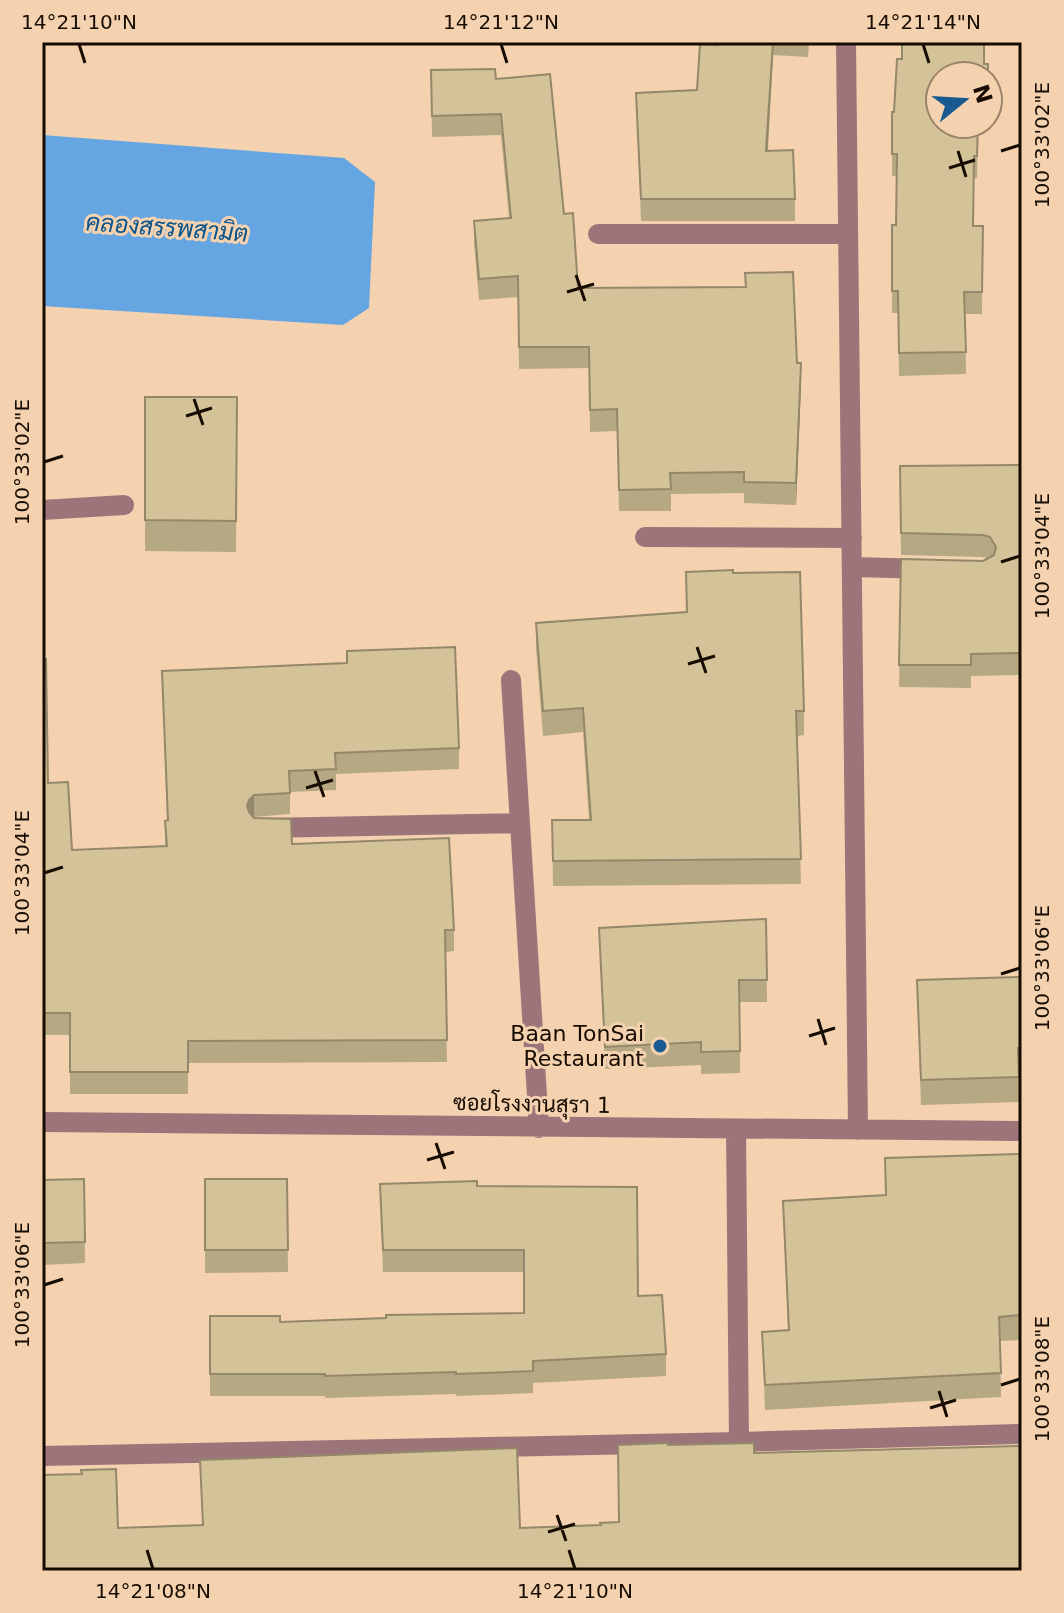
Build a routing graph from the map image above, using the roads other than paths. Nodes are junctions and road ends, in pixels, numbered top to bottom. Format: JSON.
{"nodes":[{"id":1,"x":846,"y":42,"type":"edge"},
{"id":2,"x":598,"y":234,"type":"dead end"},
{"id":3,"x":848,"y":234,"type":"junction"},
{"id":4,"x":124,"y":505,"type":"dead end"},
{"id":5,"x":42,"y":510,"type":"edge"},
{"id":6,"x":645,"y":537,"type":"dead end"},
{"id":7,"x":852,"y":538,"type":"junction"},
{"id":8,"x":852,"y":567,"type":"junction"},
{"id":9,"x":954,"y":569,"type":"edge"},
{"id":10,"x":511,"y":680,"type":"dead end"},
{"id":11,"x":519,"y":823,"type":"junction"},
{"id":12,"x":260,"y":828,"type":"edge"},
{"id":13,"x":42,"y":1122,"type":"edge"},
{"id":14,"x":539,"y":1128,"type":"junction"},
{"id":15,"x":736,"y":1129,"type":"junction"},
{"id":16,"x":858,"y":1130,"type":"junction"},
{"id":17,"x":1022,"y":1131,"type":"edge"},
{"id":18,"x":1022,"y":1434,"type":"edge"},
{"id":19,"x":739,"y":1442,"type":"junction"},
{"id":20,"x":42,"y":1456,"type":"edge"}],
"edges":[{"from":1,"to":3,"type":"street"},
{"from":2,"to":3,"type":"street"},
{"from":3,"to":7,"type":"street"},
{"from":4,"to":5,"type":"street"},
{"from":6,"to":7,"type":"street"},
{"from":7,"to":8,"type":"street"},
{"from":8,"to":9,"type":"street"},
{"from":8,"to":16,"type":"street"},
{"from":10,"to":11,"type":"street"},
{"from":11,"to":12,"type":"street"},
{"from":11,"to":14,"type":"street"},
{"from":13,"to":14,"type":"street","name":"ซอยโรงงานสุรา 1"},
{"from":14,"to":15,"type":"street","name":"ซอยโรงงานสุรา 1"},
{"from":15,"to":16,"type":"street","name":"ซอยโรงงานสุรา 1"},
{"from":15,"to":19,"type":"street"},
{"from":16,"to":17,"type":"street","name":"ซอยโรงงานสุรา 1"},
{"from":18,"to":19,"type":"street"},
{"from":19,"to":20,"type":"street"}]}
